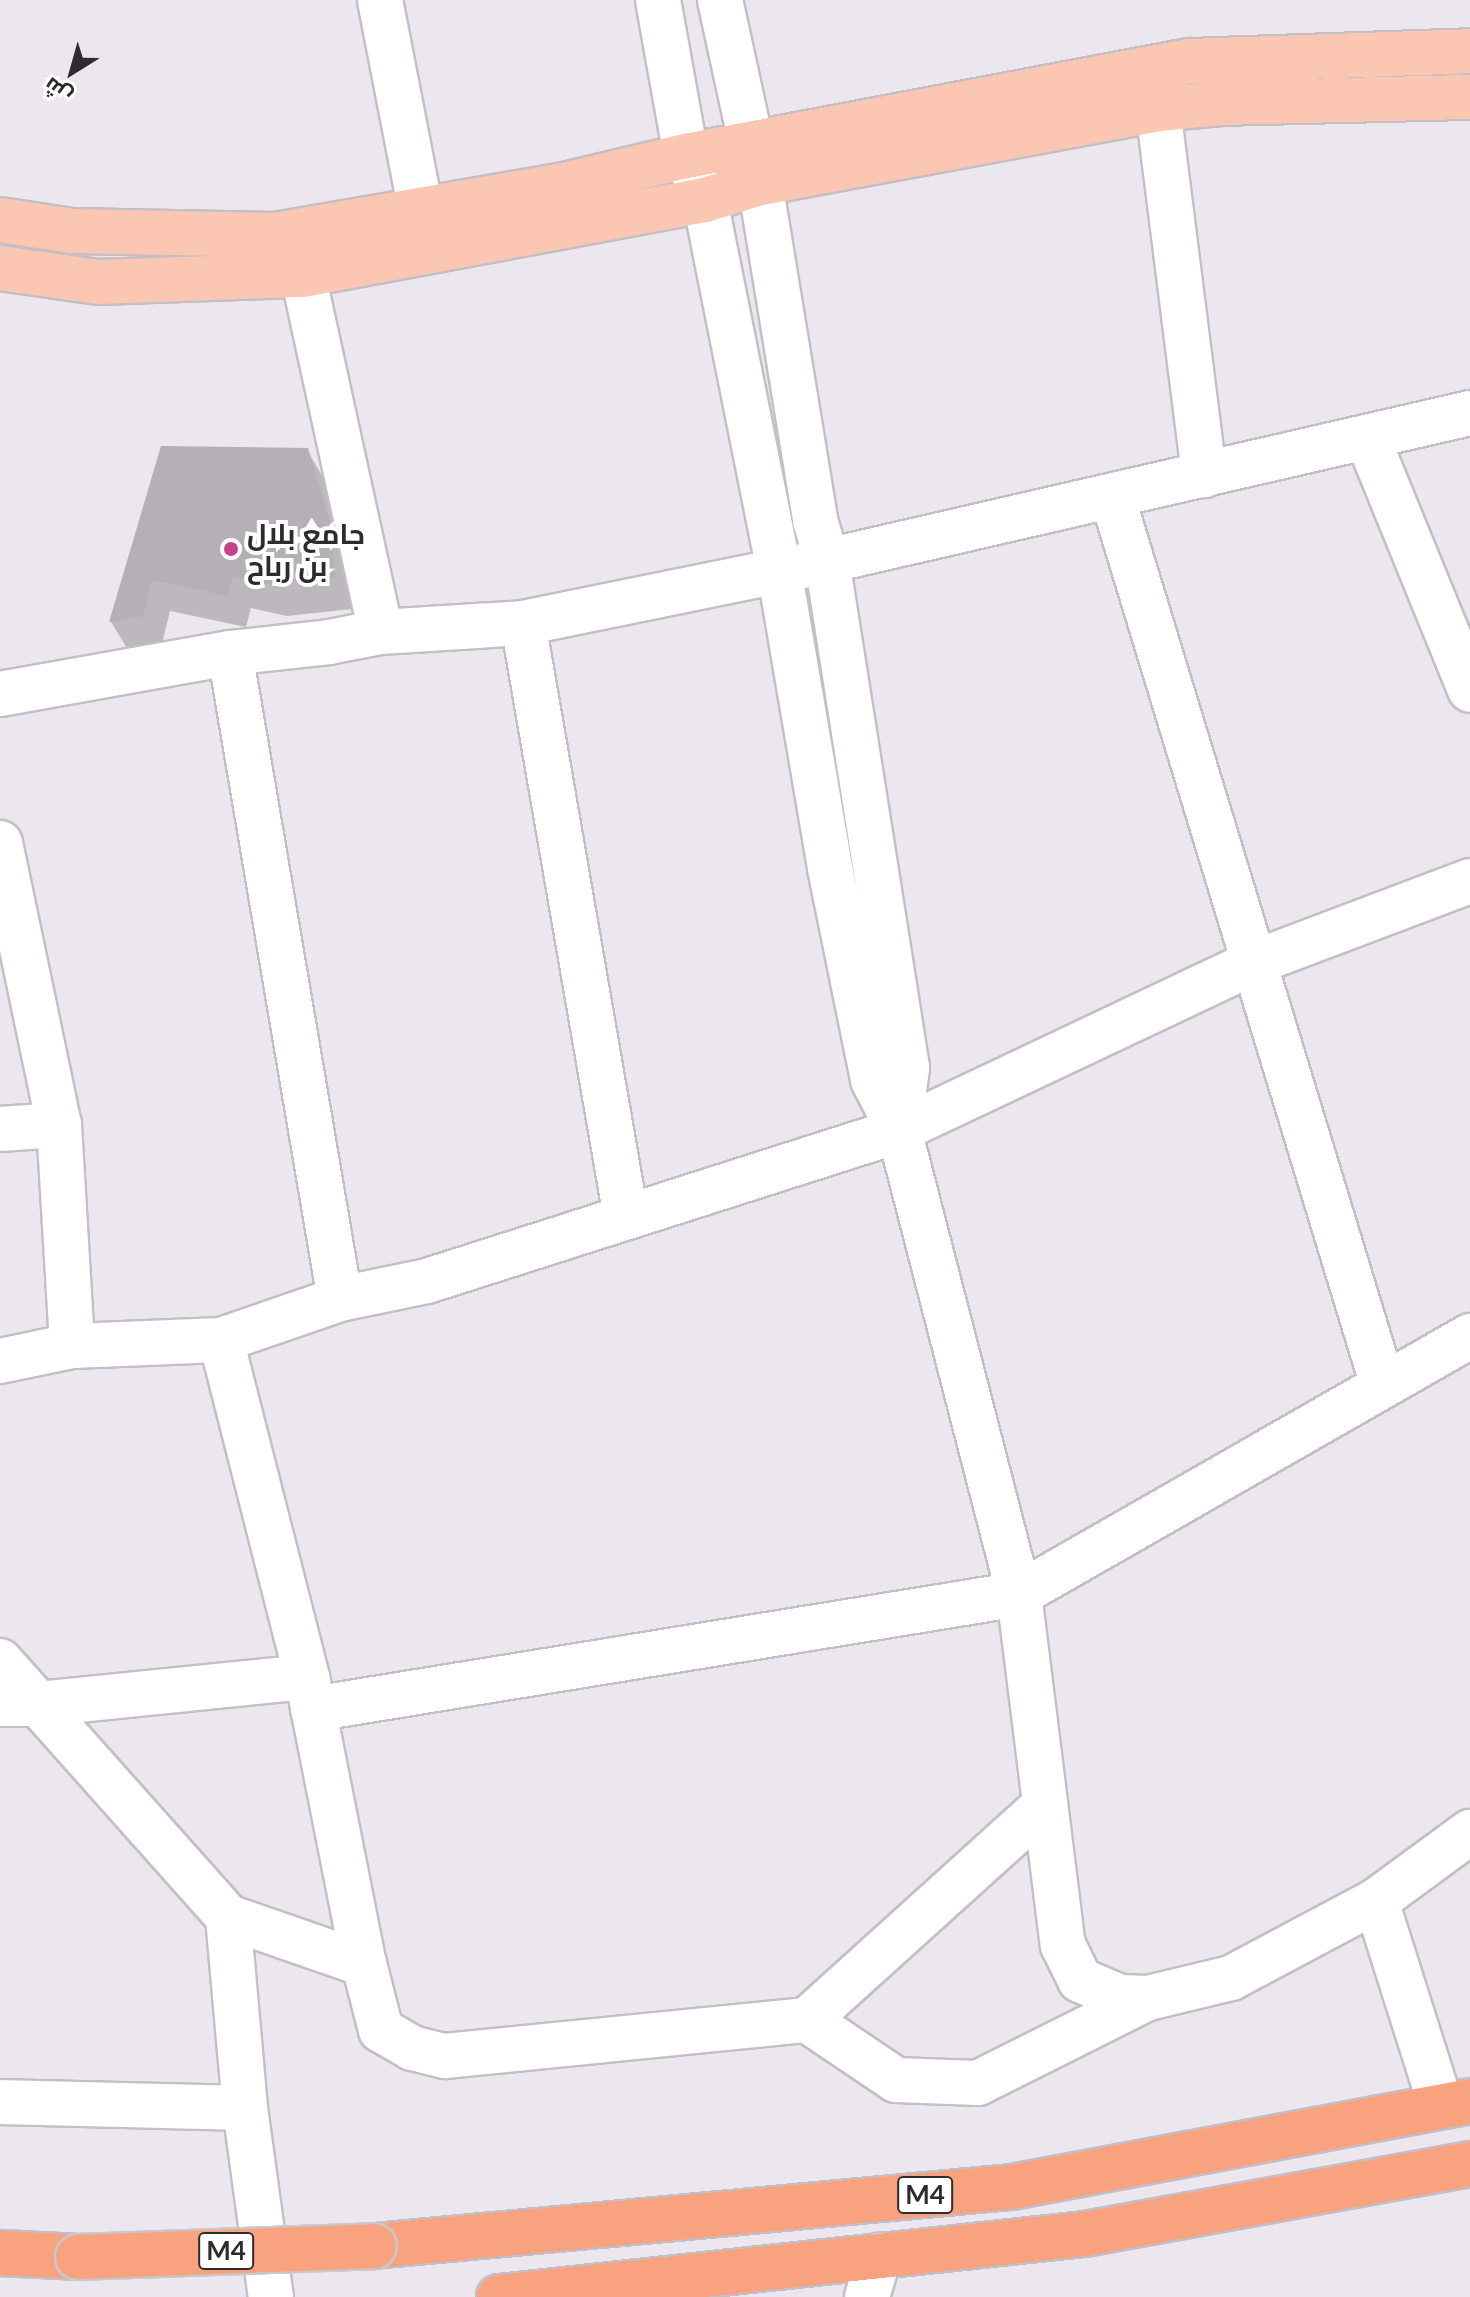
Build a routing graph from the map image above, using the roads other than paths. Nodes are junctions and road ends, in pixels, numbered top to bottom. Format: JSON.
{"nodes":[{"id":1,"x":380,"y":0,"type":"edge"},
{"id":2,"x":658,"y":0,"type":"edge"},
{"id":3,"x":720,"y":0,"type":"edge"},
{"id":4,"x":1470,"y":51,"type":"edge"},
{"id":5,"x":1470,"y":97,"type":"edge"},
{"id":6,"x":1158,"y":109,"type":"junction"},
{"id":7,"x":686,"y":156,"type":"junction"},
{"id":8,"x":755,"y":164,"type":"junction"},
{"id":9,"x":705,"y":200,"type":"junction"},
{"id":10,"x":421,"y":210,"type":"junction"},
{"id":11,"x":0,"y":220,"type":"edge"},
{"id":12,"x":0,"y":268,"type":"edge"},
{"id":13,"x":303,"y":275,"type":"junction"},
{"id":14,"x":1470,"y":413,"type":"edge"},
{"id":15,"x":1367,"y":437,"type":"junction"},
{"id":16,"x":1204,"y":475,"type":"junction"},
{"id":17,"x":1112,"y":496,"type":"junction"},
{"id":18,"x":827,"y":561,"type":"junction"},
{"id":19,"x":779,"y":569,"type":"junction"},
{"id":20,"x":523,"y":623,"type":"junction"},
{"id":21,"x":381,"y":632,"type":"junction"},
{"id":22,"x":230,"y":653,"type":"junction"},
{"id":23,"x":1470,"y":690,"type":"edge"},
{"id":24,"x":0,"y":694,"type":"edge"},
{"id":25,"x":0,"y":843,"type":"edge"},
{"id":26,"x":1470,"y":881,"type":"edge"},
{"id":27,"x":1253,"y":963,"type":"junction"},
{"id":28,"x":59,"y":1125,"type":"junction"},
{"id":29,"x":0,"y":1129,"type":"edge"},
{"id":30,"x":899,"y":1130,"type":"junction"},
{"id":31,"x":626,"y":1217,"type":"junction"},
{"id":32,"x":340,"y":1299,"type":"junction"},
{"id":33,"x":1470,"y":1336,"type":"edge"},
{"id":34,"x":221,"y":1340,"type":"junction"},
{"id":35,"x":72,"y":1346,"type":"junction"},
{"id":36,"x":0,"y":1361,"type":"edge"},
{"id":37,"x":1383,"y":1386,"type":"junction"},
{"id":38,"x":1019,"y":1594,"type":"junction"},
{"id":39,"x":0,"y":1661,"type":"edge"},
{"id":40,"x":310,"y":1693,"type":"junction"},
{"id":41,"x":19,"y":1704,"type":"edge"},
{"id":42,"x":1045,"y":1805,"type":"junction"},
{"id":43,"x":1470,"y":1832,"type":"edge"},
{"id":44,"x":1376,"y":1901,"type":"junction"},
{"id":45,"x":228,"y":1917,"type":"junction"},
{"id":46,"x":364,"y":1964,"type":"junction"},
{"id":47,"x":1148,"y":1998,"type":"junction"},
{"id":48,"x":807,"y":2020,"type":"junction"},
{"id":49,"x":0,"y":2102,"type":"edge"},
{"id":50,"x":1455,"y":2104,"type":"edge"},
{"id":51,"x":245,"y":2108,"type":"junction"},
{"id":52,"x":1470,"y":2164,"type":"edge"},
{"id":53,"x":0,"y":2253,"type":"edge"},
{"id":54,"x":879,"y":2256,"type":"junction"},
{"id":55,"x":271,"y":2297,"type":"edge"},
{"id":56,"x":499,"y":2297,"type":"edge"},
{"id":57,"x":867,"y":2297,"type":"edge"}],
"edges":[{"from":1,"to":10,"type":"street"},
{"from":2,"to":7,"type":"street"},
{"from":3,"to":8,"type":"street"},
{"from":4,"to":8,"type":"main road"},
{"from":5,"to":6,"type":"main road"},
{"from":6,"to":8,"type":"main road"},
{"from":6,"to":16,"type":"street"},
{"from":7,"to":8,"type":"main road"},
{"from":7,"to":9,"type":"street"},
{"from":7,"to":10,"type":"main road"},
{"from":8,"to":9,"type":"main road"},
{"from":8,"to":18,"type":"street"},
{"from":9,"to":13,"type":"main road"},
{"from":9,"to":19,"type":"street"},
{"from":10,"to":11,"type":"main road"},
{"from":12,"to":13,"type":"main road"},
{"from":13,"to":21,"type":"street"},
{"from":14,"to":15,"type":"street"},
{"from":15,"to":16,"type":"street"},
{"from":15,"to":23,"type":"street"},
{"from":16,"to":17,"type":"street"},
{"from":17,"to":18,"type":"street"},
{"from":17,"to":27,"type":"street"},
{"from":18,"to":19,"type":"street"},
{"from":18,"to":30,"type":"street"},
{"from":19,"to":20,"type":"street"},
{"from":19,"to":30,"type":"street"},
{"from":20,"to":21,"type":"street"},
{"from":20,"to":31,"type":"street"},
{"from":21,"to":22,"type":"street"},
{"from":22,"to":24,"type":"street"},
{"from":22,"to":32,"type":"street"},
{"from":25,"to":28,"type":"street"},
{"from":26,"to":27,"type":"street"},
{"from":27,"to":30,"type":"street"},
{"from":27,"to":37,"type":"street"},
{"from":28,"to":29,"type":"street"},
{"from":28,"to":35,"type":"street"},
{"from":30,"to":31,"type":"street"},
{"from":30,"to":38,"type":"street"},
{"from":31,"to":32,"type":"street"},
{"from":32,"to":34,"type":"street"},
{"from":33,"to":37,"type":"street"},
{"from":34,"to":35,"type":"street"},
{"from":34,"to":40,"type":"street"},
{"from":35,"to":36,"type":"street"},
{"from":37,"to":38,"type":"street"},
{"from":38,"to":40,"type":"street"},
{"from":38,"to":42,"type":"street"},
{"from":39,"to":41,"type":"street"},
{"from":40,"to":41,"type":"street"},
{"from":40,"to":46,"type":"street"},
{"from":41,"to":45,"type":"street"},
{"from":42,"to":47,"type":"street"},
{"from":42,"to":48,"type":"street"},
{"from":43,"to":44,"type":"street"},
{"from":44,"to":47,"type":"street"},
{"from":44,"to":50,"type":"street"},
{"from":45,"to":46,"type":"street"},
{"from":45,"to":51,"type":"street"},
{"from":46,"to":48,"type":"street"},
{"from":47,"to":48,"type":"street"},
{"from":49,"to":51,"type":"street"},
{"from":50,"to":53,"type":"highway","number":"M4","bridge":true},
{"from":51,"to":55,"type":"street"},
{"from":52,"to":54,"type":"highway","number":"M4"},
{"from":54,"to":56,"type":"highway","number":"M4"},
{"from":54,"to":57,"type":"street"}]}
